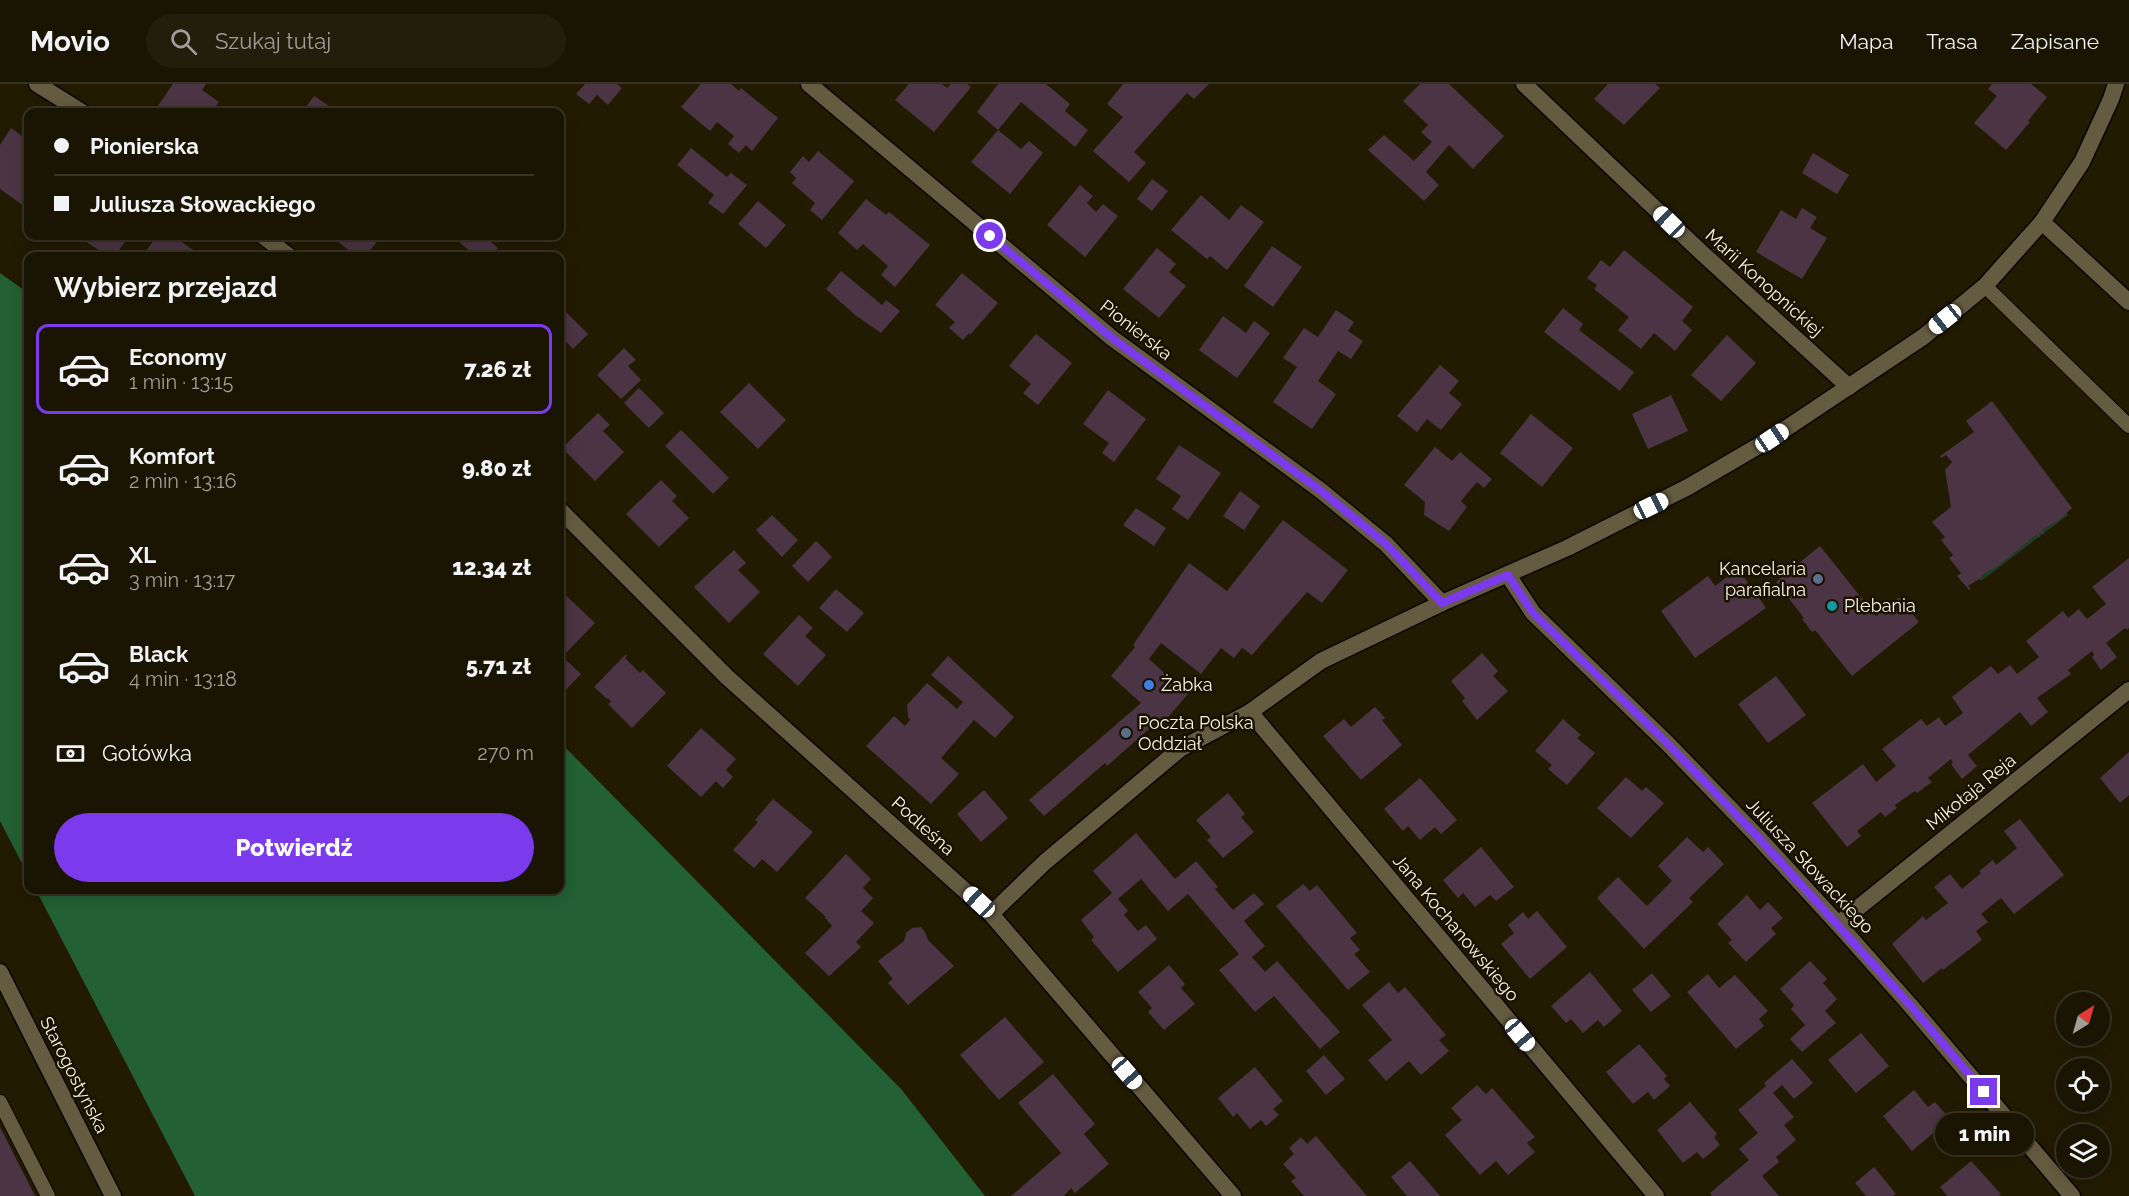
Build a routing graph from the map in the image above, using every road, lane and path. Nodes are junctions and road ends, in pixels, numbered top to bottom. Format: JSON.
{"nodes":[{"id":1,"x":37,"y":84,"type":"edge"},
{"id":2,"x":809,"y":84,"type":"edge"},
{"id":3,"x":1524,"y":84,"type":"edge"},
{"id":4,"x":2116,"y":84,"type":"edge"},
{"id":5,"x":76,"y":108,"type":"edge"},
{"id":6,"x":2042,"y":222,"type":"junction"},
{"id":7,"x":268,"y":240,"type":"edge"},
{"id":8,"x":284,"y":252,"type":"edge"},
{"id":9,"x":1985,"y":286,"type":"junction"},
{"id":10,"x":2129,"y":302,"type":"edge"},
{"id":11,"x":1849,"y":387,"type":"junction"},
{"id":12,"x":2129,"y":426,"type":"edge"},
{"id":13,"x":564,"y":514,"type":"edge"},
{"id":14,"x":1508,"y":575,"type":"junction"},
{"id":15,"x":1442,"y":603,"type":"junction"},
{"id":16,"x":2129,"y":690,"type":"edge"},
{"id":17,"x":1250,"y":712,"type":"junction"},
{"id":18,"x":991,"y":914,"type":"junction"},
{"id":19,"x":1838,"y":924,"type":"junction"},
{"id":20,"x":0,"y":972,"type":"edge"},
{"id":21,"x":0,"y":1102,"type":"edge"},
{"id":22,"x":48,"y":1196,"type":"edge"},
{"id":23,"x":113,"y":1196,"type":"edge"},
{"id":24,"x":1233,"y":1196,"type":"edge"},
{"id":25,"x":1656,"y":1196,"type":"edge"},
{"id":26,"x":2072,"y":1196,"type":"edge"}],
"edges":[{"from":1,"to":5,"type":"street"},
{"from":2,"to":15,"type":"street","name":"Pionierska"},
{"from":3,"to":11,"type":"street","name":"Marii Konopnickiej"},
{"from":4,"to":6,"type":"street"},
{"from":6,"to":9,"type":"street"},
{"from":6,"to":10,"type":"street"},
{"from":7,"to":8,"type":"street"},
{"from":9,"to":11,"type":"street"},
{"from":9,"to":12,"type":"lane"},
{"from":11,"to":14,"type":"street"},
{"from":13,"to":18,"type":"street","name":"Podleśna"},
{"from":14,"to":15,"type":"street"},
{"from":14,"to":19,"type":"street","name":"Juliusza Słowackiego"},
{"from":15,"to":17,"type":"street"},
{"from":16,"to":19,"type":"street","name":"Mikołaja Reja"},
{"from":17,"to":18,"type":"street"},
{"from":17,"to":25,"type":"street","name":"Jana Kochanowskiego"},
{"from":18,"to":24,"type":"street","name":"Podleśna"},
{"from":19,"to":26,"type":"street","name":"Juliusza Słowackiego"},
{"from":20,"to":23,"type":"street","name":"Starogostyńska"},
{"from":21,"to":22,"type":"lane"}]}
